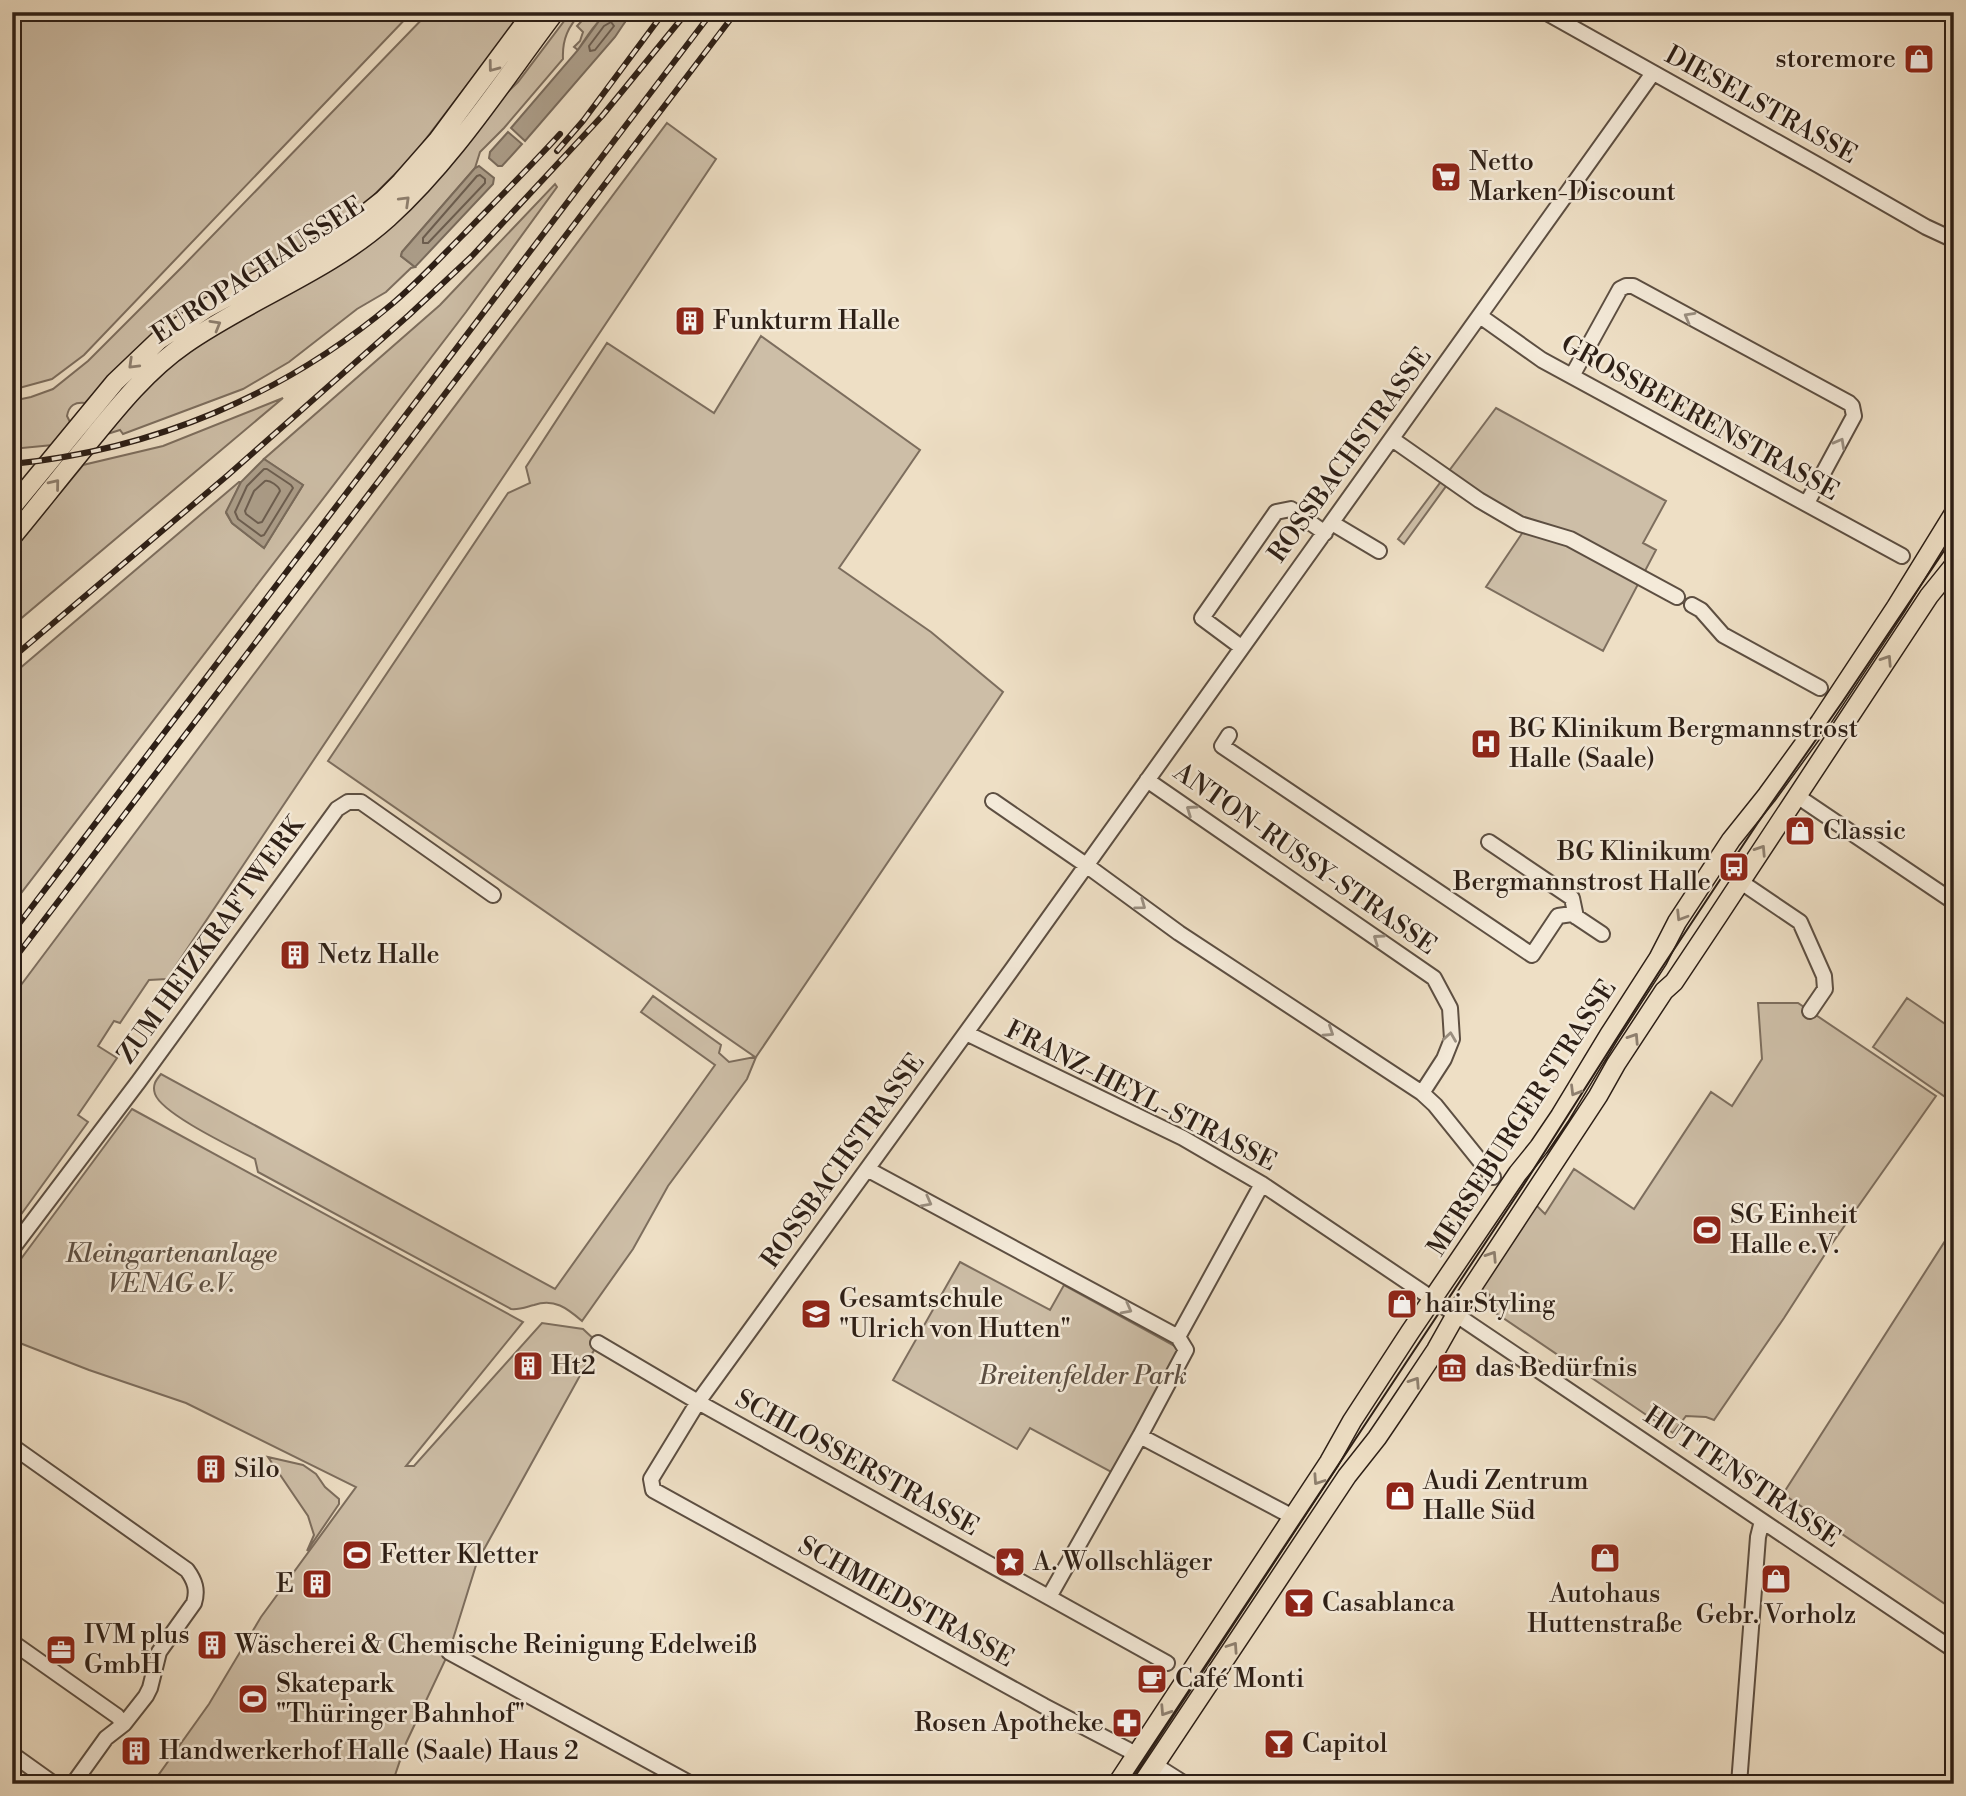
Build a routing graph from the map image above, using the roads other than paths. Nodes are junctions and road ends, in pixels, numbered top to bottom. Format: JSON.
{"nodes":[{"id":1,"x":533,"y":12,"type":"edge"},
{"id":2,"x":555,"y":12,"type":"edge"},
{"id":3,"x":1545,"y":12,"type":"edge"},
{"id":4,"x":1653,"y":73,"type":"junction"},
{"id":5,"x":1954,"y":240,"type":"edge"},
{"id":6,"x":1480,"y":316,"type":"junction"},
{"id":7,"x":1573,"y":376,"type":"junction"},
{"id":8,"x":1392,"y":439,"type":"junction"},
{"id":9,"x":1807,"y":503,"type":"junction"},
{"id":10,"x":12,"y":507,"type":"edge"},
{"id":11,"x":1954,"y":513,"type":"edge"},
{"id":12,"x":1328,"y":528,"type":"junction"},
{"id":13,"x":12,"y":537,"type":"edge"},
{"id":14,"x":1379,"y":551,"type":"dead end"},
{"id":15,"x":1902,"y":556,"type":"dead end"},
{"id":16,"x":1954,"y":565,"type":"edge"},
{"id":17,"x":1677,"y":597,"type":"dead end"},
{"id":18,"x":1692,"y":605,"type":"dead end"},
{"id":19,"x":1241,"y":648,"type":"junction"},
{"id":20,"x":1821,"y":688,"type":"dead end"},
{"id":21,"x":1230,"y":735,"type":"dead end"},
{"id":22,"x":1147,"y":780,"type":"junction"},
{"id":23,"x":1797,"y":796,"type":"junction"},
{"id":24,"x":993,"y":800,"type":"dead end"},
{"id":25,"x":1489,"y":842,"type":"dead end"},
{"id":26,"x":1086,"y":865,"type":"junction"},
{"id":27,"x":1741,"y":881,"type":"junction"},
{"id":28,"x":493,"y":895,"type":"dead end"},
{"id":29,"x":1954,"y":902,"type":"edge"},
{"id":30,"x":1576,"y":917,"type":"junction"},
{"id":31,"x":1602,"y":934,"type":"dead end"},
{"id":32,"x":1810,"y":1011,"type":"dead end"},
{"id":33,"x":966,"y":1033,"type":"junction"},
{"id":34,"x":1422,"y":1093,"type":"junction"},
{"id":35,"x":867,"y":1169,"type":"junction"},
{"id":36,"x":1493,"y":1177,"type":"dead end"},
{"id":37,"x":1262,"y":1184,"type":"junction"},
{"id":38,"x":12,"y":1249,"type":"edge"},
{"id":39,"x":1433,"y":1298,"type":"junction"},
{"id":40,"x":1456,"y":1314,"type":"junction"},
{"id":41,"x":1178,"y":1337,"type":"junction"},
{"id":42,"x":598,"y":1343,"type":"dead end"},
{"id":43,"x":698,"y":1402,"type":"junction"},
{"id":44,"x":1140,"y":1436,"type":"junction"},
{"id":45,"x":12,"y":1446,"type":"edge"},
{"id":46,"x":653,"y":1490,"type":"joint"},
{"id":47,"x":1293,"y":1517,"type":"junction"},
{"id":48,"x":1762,"y":1521,"type":"junction"},
{"id":49,"x":1049,"y":1597,"type":"junction"},
{"id":50,"x":12,"y":1642,"type":"edge"},
{"id":51,"x":1954,"y":1650,"type":"edge"},
{"id":52,"x":449,"y":1652,"type":"dead end"},
{"id":53,"x":1167,"y":1663,"type":"dead end"},
{"id":54,"x":124,"y":1724,"type":"junction"},
{"id":55,"x":12,"y":1754,"type":"edge"},
{"id":56,"x":1136,"y":1754,"type":"junction"},
{"id":57,"x":1154,"y":1765,"type":"junction"},
{"id":58,"x":54,"y":1784,"type":"edge"},
{"id":59,"x":72,"y":1784,"type":"edge"},
{"id":60,"x":691,"y":1784,"type":"edge"},
{"id":61,"x":1117,"y":1784,"type":"edge"},
{"id":62,"x":1142,"y":1784,"type":"edge"},
{"id":63,"x":1185,"y":1784,"type":"edge"},
{"id":64,"x":1739,"y":1784,"type":"edge"}],
"edges":[{"from":1,"to":10,"type":"main road","name":"EUROPACHAUSSEE","one_way":true},
{"from":13,"to":2,"type":"main road","name":"EUROPACHAUSSEE","one_way":true},
{"from":3,"to":4,"type":"street","name":"DIESELSTRASSE"},
{"from":4,"to":5,"type":"street","name":"DIESELSTRASSE"},
{"from":4,"to":6,"type":"street","name":"ROSSBACHSTRASSE"},
{"from":6,"to":7,"type":"street","name":"GROSSBEERENSTRASSE"},
{"from":6,"to":8,"type":"street","name":"ROSSBACHSTRASSE"},
{"from":7,"to":9,"type":"street","name":"GROSSBEERENSTRASSE"},
{"from":9,"to":7,"type":"street","one_way":true},
{"from":8,"to":12,"type":"street","name":"ROSSBACHSTRASSE"},
{"from":8,"to":17,"type":"street"},
{"from":9,"to":15,"type":"street","name":"GROSSBEERENSTRASSE"},
{"from":11,"to":39,"type":"main road","name":"MERSEBURGER STRASSE","one_way":true},
{"from":12,"to":14,"type":"street"},
{"from":12,"to":19,"type":"street","name":"ROSSBACHSTRASSE"},
{"from":12,"to":19,"type":"street"},
{"from":23,"to":16,"type":"main road","name":"MERSEBURGER STRASSE","one_way":true},
{"from":18,"to":20,"type":"street"},
{"from":19,"to":22,"type":"street","name":"ROSSBACHSTRASSE"},
{"from":21,"to":30,"type":"street"},
{"from":22,"to":26,"type":"street","name":"ROSSBACHSTRASSE"},
{"from":34,"to":22,"type":"street","name":"ANTON-RUSSY-STRASSE","one_way":true},
{"from":27,"to":23,"type":"main road","name":"MERSEBURGER STRASSE","one_way":true},
{"from":23,"to":29,"type":"street"},
{"from":24,"to":26,"type":"street"},
{"from":25,"to":30,"type":"street"},
{"from":26,"to":33,"type":"street","name":"ROSSBACHSTRASSE"},
{"from":26,"to":34,"type":"street","one_way":true},
{"from":27,"to":32,"type":"street"},
{"from":40,"to":27,"type":"main road","name":"MERSEBURGER STRASSE","one_way":true},
{"from":28,"to":38,"type":"street","name":"ZUM HEIZKRAFTWERK"},
{"from":30,"to":31,"type":"street"},
{"from":33,"to":35,"type":"street","name":"ROSSBACHSTRASSE"},
{"from":33,"to":37,"type":"street","name":"FRANZ-HEYL-STRASSE"},
{"from":34,"to":36,"type":"street"},
{"from":35,"to":41,"type":"street","one_way":true},
{"from":35,"to":43,"type":"street","name":"ROSSBACHSTRASSE"},
{"from":37,"to":39,"type":"street","name":"FRANZ-HEYL-STRASSE"},
{"from":37,"to":41,"type":"street"},
{"from":39,"to":40,"type":"street","name":"HUTTENSTRASSE"},
{"from":39,"to":47,"type":"main road","name":"MERSEBURGER STRASSE","one_way":true},
{"from":40,"to":48,"type":"street","name":"HUTTENSTRASSE"},
{"from":57,"to":40,"type":"main road","name":"MERSEBURGER STRASSE","one_way":true},
{"from":41,"to":44,"type":"street"},
{"from":42,"to":43,"type":"street","name":"SCHLOSSERSTRASSE"},
{"from":43,"to":46,"type":"street","name":"ROSSBACHSTRASSE"},
{"from":43,"to":49,"type":"street","name":"SCHLOSSERSTRASSE"},
{"from":44,"to":47,"type":"street"},
{"from":44,"to":49,"type":"street"},
{"from":45,"to":54,"type":"street"},
{"from":46,"to":56,"type":"street","name":"SCHMIEDSTRASSE"},
{"from":47,"to":56,"type":"main road","name":"MERSEBURGER STRASSE","one_way":true},
{"from":48,"to":51,"type":"street","name":"HUTTENSTRASSE"},
{"from":48,"to":64,"type":"street"},
{"from":49,"to":53,"type":"street","name":"SCHLOSSERSTRASSE"},
{"from":50,"to":54,"type":"street"},
{"from":52,"to":60,"type":"street"},
{"from":54,"to":59,"type":"street"},
{"from":55,"to":58,"type":"street"},
{"from":56,"to":57,"type":"main road"},
{"from":56,"to":61,"type":"main road","name":"MERSEBURGER STRASSE"},
{"from":57,"to":62,"type":"main road","name":"MERSEBURGER STRASSE"},
{"from":57,"to":63,"type":"street"}]}
